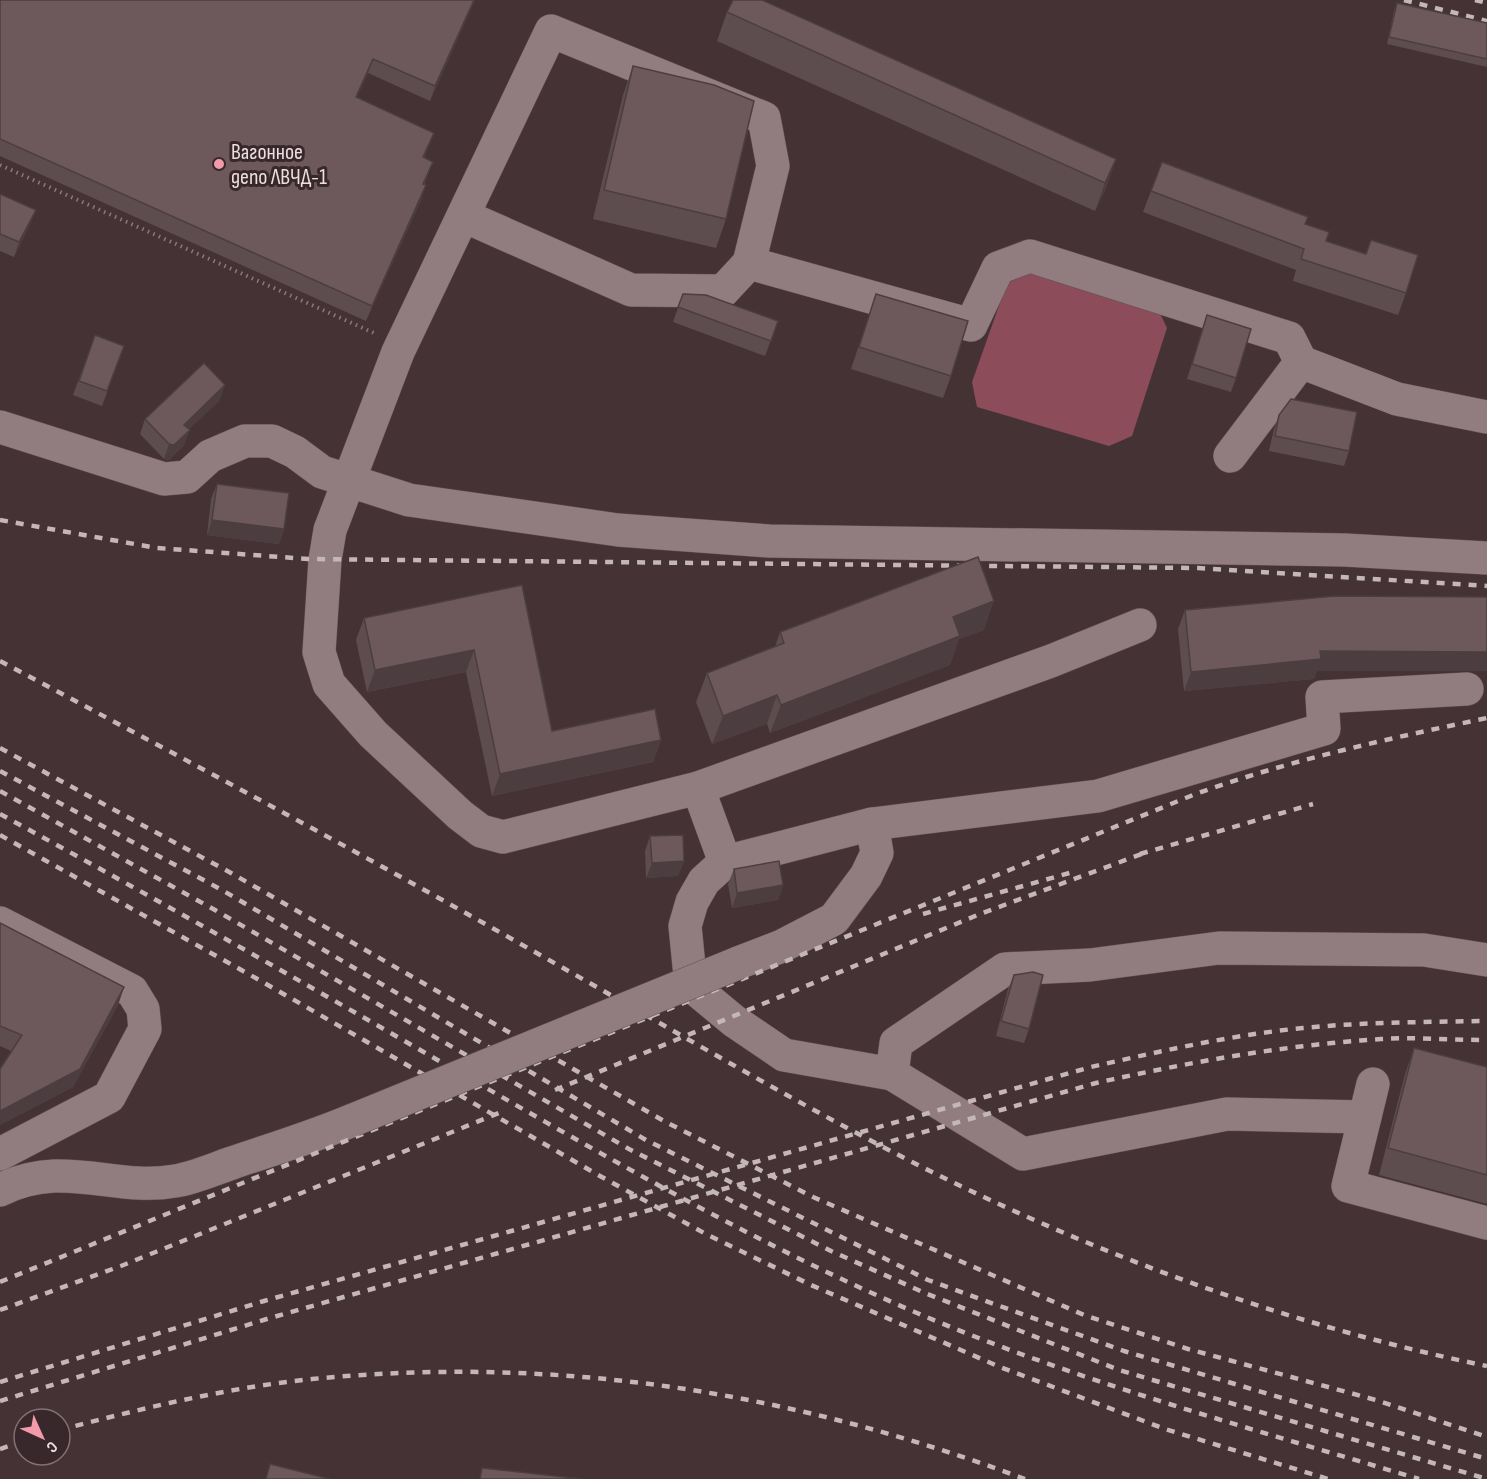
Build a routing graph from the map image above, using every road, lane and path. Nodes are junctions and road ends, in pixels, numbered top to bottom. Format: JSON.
{"nodes":[{"id":1,"x":0,"y":165,"type":"edge"},
{"id":2,"x":464,"y":216,"type":"junction"},
{"id":3,"x":749,"y":263,"type":"junction"},
{"id":4,"x":401,"y":346,"type":"junction"},
{"id":5,"x":1301,"y":362,"type":"junction"},
{"id":6,"x":1487,"y":417,"type":"edge"},
{"id":7,"x":0,"y":427,"type":"edge"},
{"id":8,"x":1230,"y":456,"type":"dead end"},
{"id":9,"x":349,"y":481,"type":"junction"},
{"id":10,"x":1487,"y":558,"type":"edge"},
{"id":11,"x":1140,"y":624,"type":"dead end"},
{"id":12,"x":1467,"y":689,"type":"dead end"},
{"id":13,"x":698,"y":788,"type":"junction"},
{"id":14,"x":872,"y":824,"type":"junction"},
{"id":15,"x":725,"y":862,"type":"junction"},
{"id":16,"x":0,"y":923,"type":"edge"},
{"id":17,"x":1487,"y":960,"type":"edge"},
{"id":18,"x":892,"y":1074,"type":"junction"},
{"id":19,"x":1373,"y":1084,"type":"dead end"},
{"id":20,"x":1365,"y":1117,"type":"junction"},
{"id":21,"x":0,"y":1154,"type":"edge"},
{"id":22,"x":0,"y":1190,"type":"edge"},
{"id":23,"x":1487,"y":1223,"type":"edge"}],
"edges":[{"from":1,"to":4,"type":"path"},
{"from":2,"to":3,"type":"lane"},
{"from":2,"to":3,"type":"lane"},
{"from":2,"to":4,"type":"lane"},
{"from":3,"to":5,"type":"lane"},
{"from":4,"to":9,"type":"lane"},
{"from":5,"to":6,"type":"lane"},
{"from":5,"to":8,"type":"lane"},
{"from":7,"to":9,"type":"lane"},
{"from":9,"to":10,"type":"lane"},
{"from":9,"to":13,"type":"lane"},
{"from":11,"to":13,"type":"lane"},
{"from":12,"to":14,"type":"lane"},
{"from":13,"to":15,"type":"lane"},
{"from":14,"to":15,"type":"lane"},
{"from":14,"to":22,"type":"lane","bridge":true},
{"from":15,"to":18,"type":"lane"},
{"from":16,"to":21,"type":"lane"},
{"from":17,"to":18,"type":"lane"},
{"from":18,"to":20,"type":"lane"},
{"from":19,"to":20,"type":"lane"},
{"from":20,"to":23,"type":"lane"}]}
